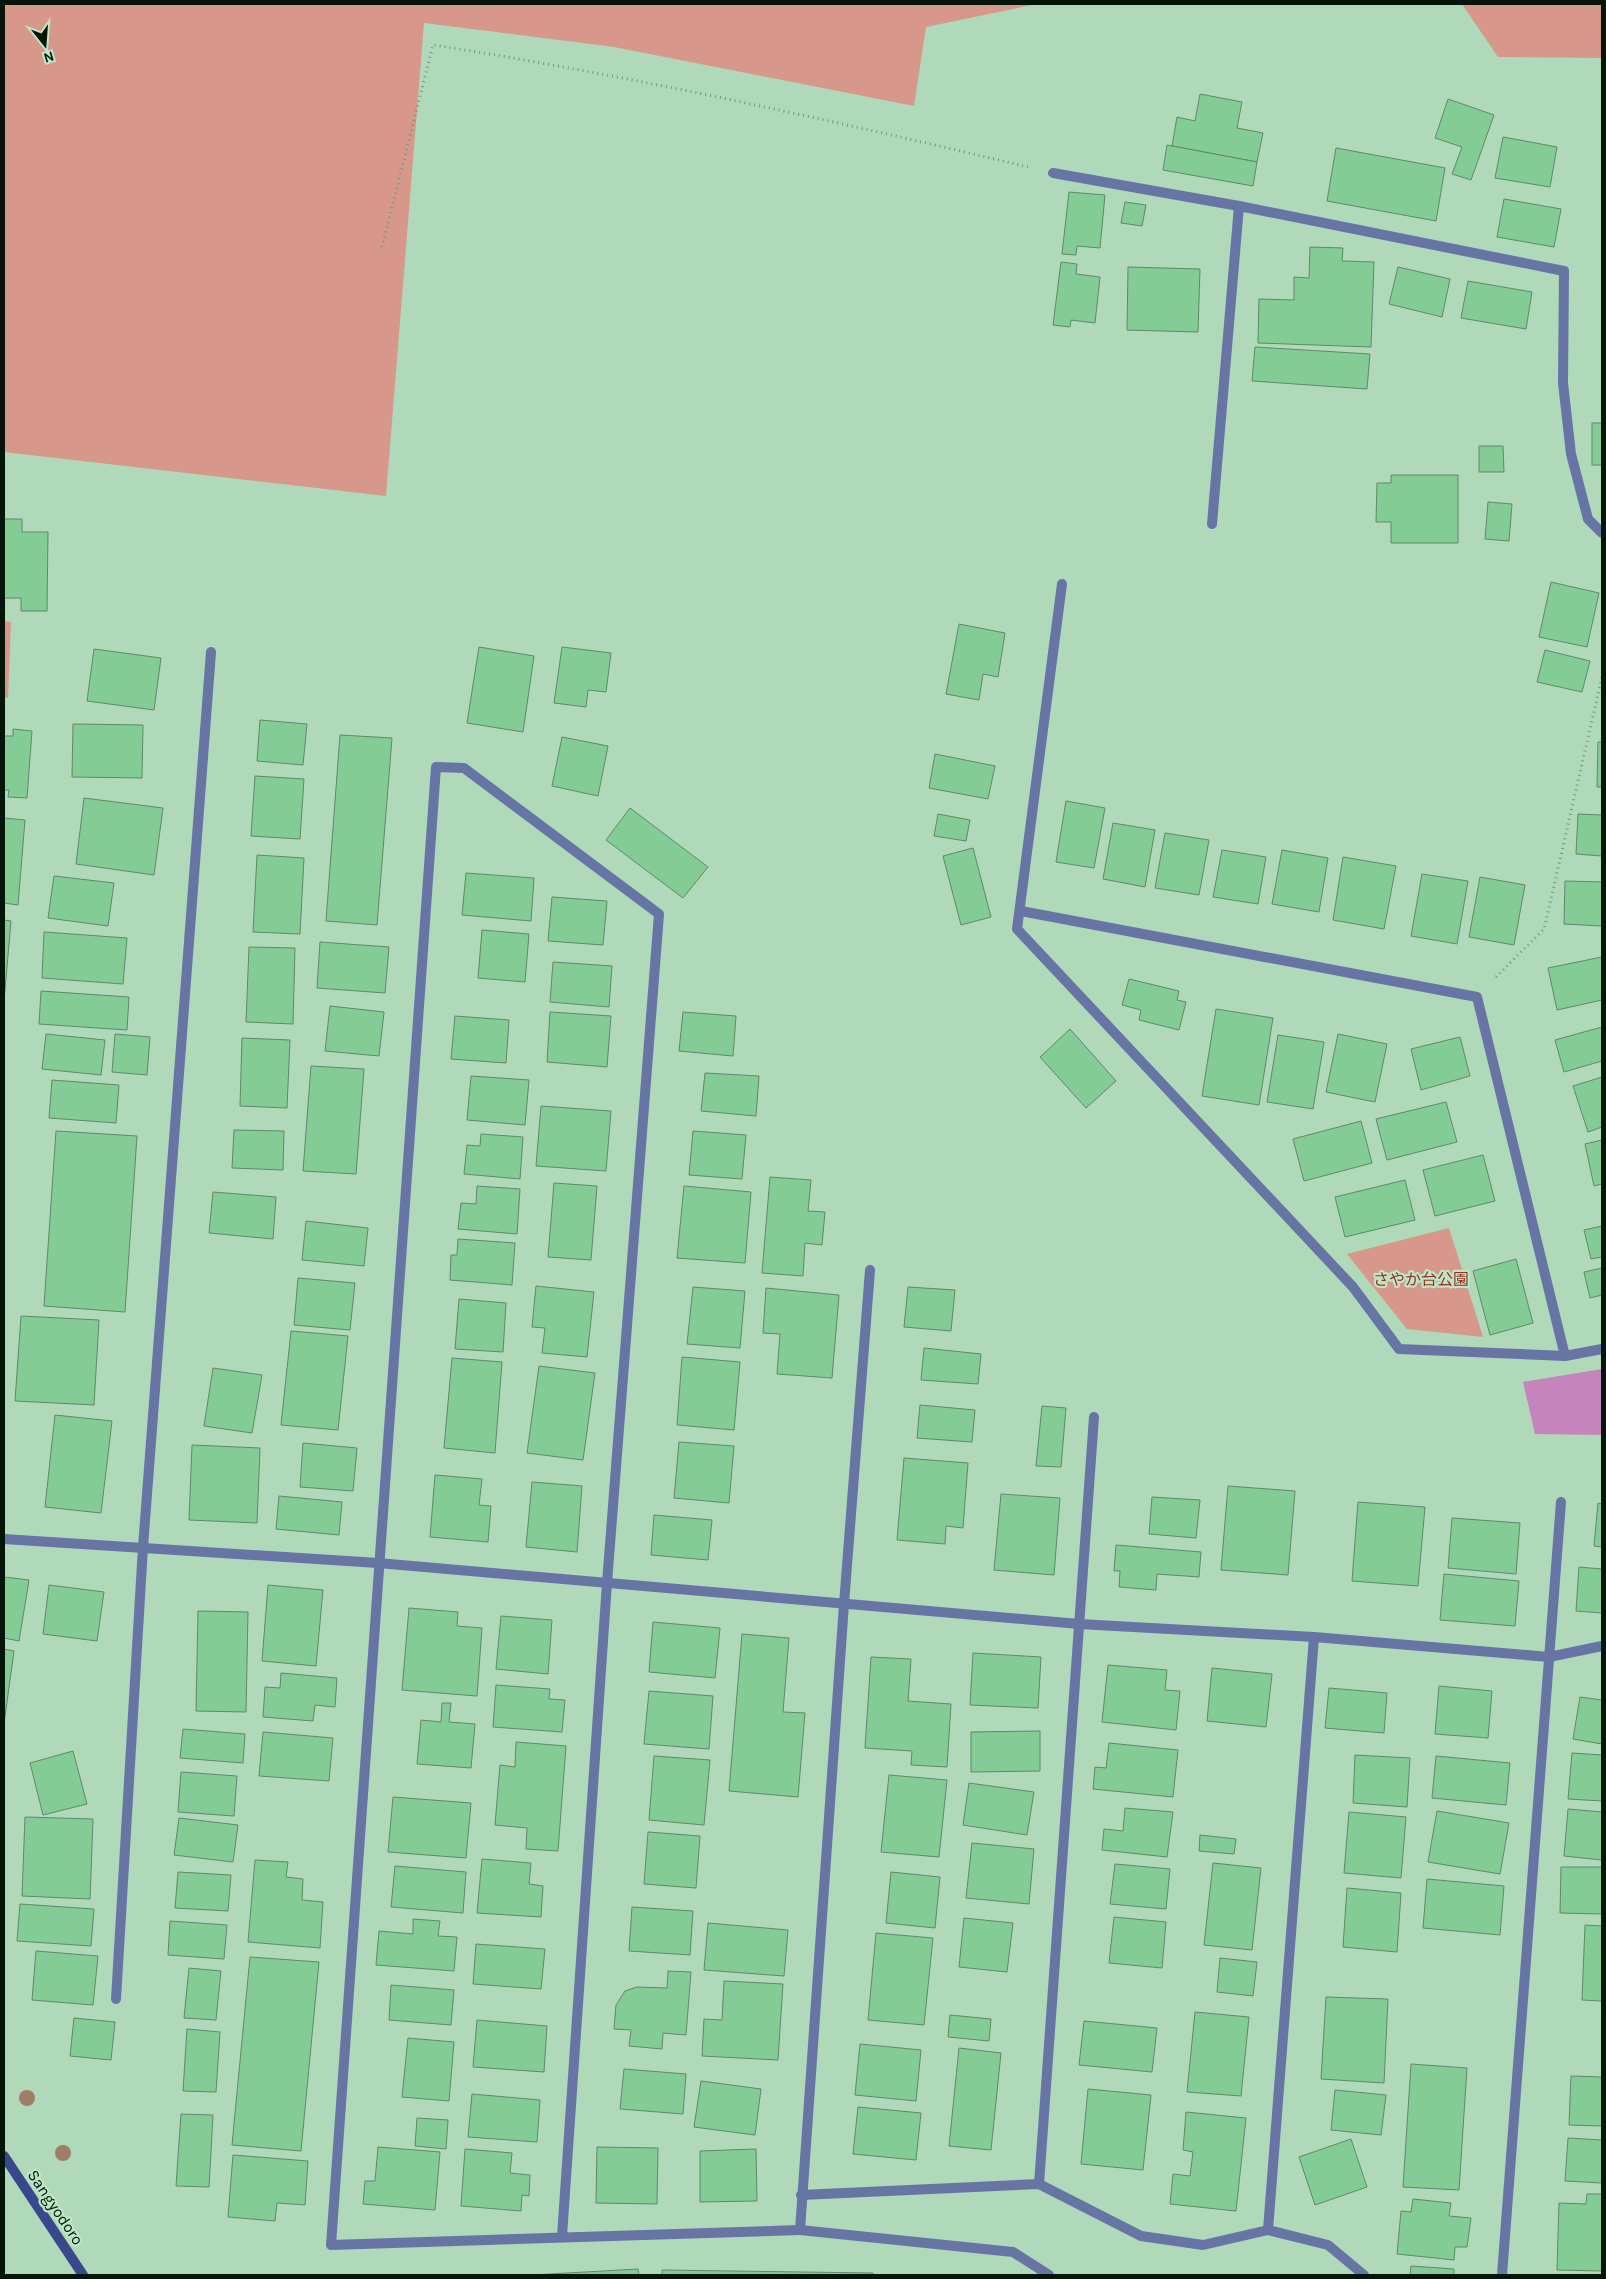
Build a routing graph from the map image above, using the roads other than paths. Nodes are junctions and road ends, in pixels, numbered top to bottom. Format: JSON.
{"nodes":[{"id":1,"x":1053,"y":173,"type":"road end"},
{"id":2,"x":1239,"y":206,"type":"junction"},
{"id":3,"x":1212,"y":524,"type":"dead end"},
{"id":4,"x":1602,"y":533,"type":"edge"},
{"id":5,"x":1062,"y":584,"type":"dead end"},
{"id":6,"x":211,"y":652,"type":"dead end"},
{"id":7,"x":1021,"y":911,"type":"junction"},
{"id":8,"x":870,"y":1270,"type":"dead end"},
{"id":9,"x":1602,"y":1349,"type":"edge"},
{"id":10,"x":1565,"y":1356,"type":"junction"},
{"id":11,"x":1094,"y":1417,"type":"dead end"},
{"id":12,"x":1561,"y":1502,"type":"dead end"},
{"id":13,"x":4,"y":1539,"type":"edge"},
{"id":14,"x":143,"y":1547,"type":"junction"},
{"id":15,"x":378,"y":1564,"type":"junction"},
{"id":16,"x":607,"y":1584,"type":"junction"},
{"id":17,"x":844,"y":1604,"type":"junction"},
{"id":18,"x":1079,"y":1624,"type":"junction"},
{"id":19,"x":1314,"y":1637,"type":"junction"},
{"id":20,"x":1602,"y":1646,"type":"edge"},
{"id":21,"x":1549,"y":1657,"type":"junction"},
{"id":22,"x":116,"y":1999,"type":"dead end"},
{"id":23,"x":4,"y":2156,"type":"edge"},
{"id":24,"x":1040,"y":2184,"type":"junction"},
{"id":25,"x":801,"y":2195,"type":"junction"},
{"id":26,"x":800,"y":2230,"type":"junction"},
{"id":27,"x":1268,"y":2230,"type":"junction"},
{"id":28,"x":562,"y":2236,"type":"junction"},
{"id":29,"x":83,"y":2275,"type":"edge"},
{"id":30,"x":1049,"y":2275,"type":"edge"},
{"id":31,"x":1364,"y":2275,"type":"edge"},
{"id":32,"x":1502,"y":2275,"type":"edge"}],
"edges":[{"from":1,"to":2,"type":"street"},
{"from":2,"to":3,"type":"street"},
{"from":2,"to":4,"type":"street"},
{"from":5,"to":7,"type":"street"},
{"from":6,"to":14,"type":"street"},
{"from":7,"to":10,"type":"street"},
{"from":7,"to":10,"type":"street"},
{"from":8,"to":17,"type":"street"},
{"from":9,"to":10,"type":"street"},
{"from":11,"to":18,"type":"street"},
{"from":12,"to":21,"type":"street"},
{"from":13,"to":14,"type":"street"},
{"from":14,"to":15,"type":"street"},
{"from":14,"to":22,"type":"street"},
{"from":15,"to":16,"type":"street"},
{"from":15,"to":16,"type":"street"},
{"from":15,"to":28,"type":"street"},
{"from":16,"to":17,"type":"street"},
{"from":16,"to":28,"type":"street"},
{"from":17,"to":18,"type":"street"},
{"from":17,"to":25,"type":"street"},
{"from":18,"to":19,"type":"street"},
{"from":18,"to":24,"type":"street"},
{"from":19,"to":21,"type":"street"},
{"from":19,"to":27,"type":"street"},
{"from":20,"to":21,"type":"street"},
{"from":21,"to":32,"type":"street"},
{"from":23,"to":29,"type":"main road","name":"Sangyodoro"},
{"from":24,"to":25,"type":"street"},
{"from":24,"to":27,"type":"street"},
{"from":25,"to":26,"type":"street"},
{"from":26,"to":28,"type":"street"},
{"from":26,"to":30,"type":"street"},
{"from":27,"to":31,"type":"street"}]}
